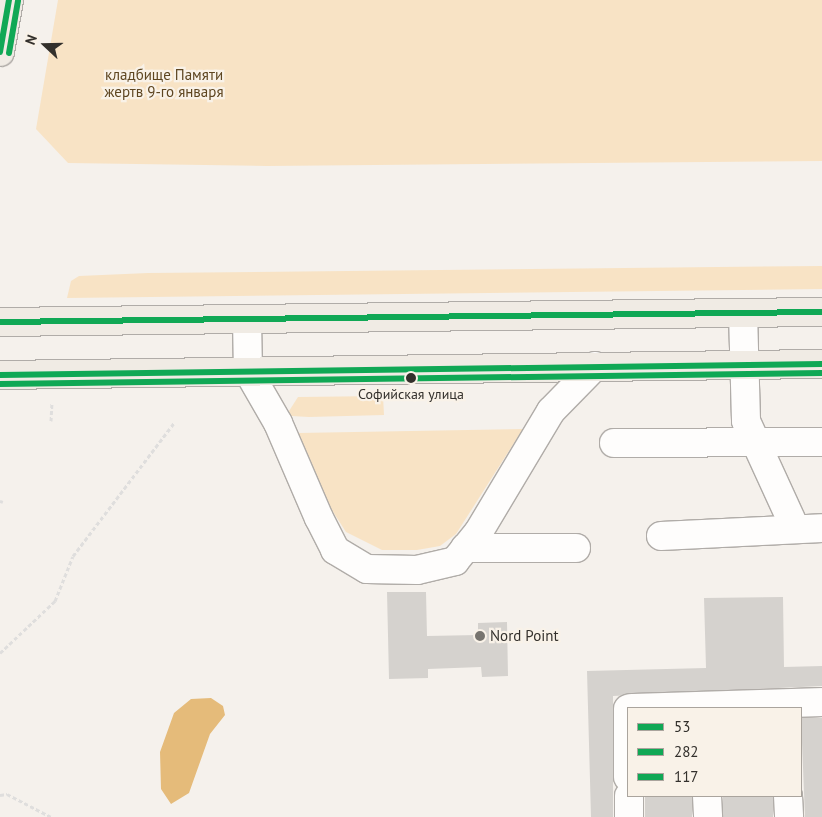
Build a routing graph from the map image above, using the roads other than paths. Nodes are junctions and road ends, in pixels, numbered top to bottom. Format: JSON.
{"nodes":[{"id":1,"x":9,"y":0,"type":"edge"},
{"id":2,"x":0,"y":52,"type":"edge"},
{"id":3,"x":822,"y":312,"type":"edge"},
{"id":4,"x":743,"y":313,"type":"junction"},
{"id":5,"x":247,"y":320,"type":"junction"},
{"id":6,"x":0,"y":322,"type":"edge"},
{"id":7,"x":744,"y":364,"type":"junction"},
{"id":8,"x":822,"y":364,"type":"edge"},
{"id":9,"x":596,"y":366,"type":"junction"},
{"id":10,"x":248,"y":371,"type":"junction"},
{"id":11,"x":0,"y":375,"type":"edge"},
{"id":12,"x":758,"y":442,"type":"junction"},
{"id":13,"x":822,"y":442,"type":"edge"},
{"id":14,"x":614,"y":443,"type":"dead end"},
{"id":15,"x":795,"y":528,"type":"junction"},
{"id":16,"x":822,"y":528,"type":"edge"},
{"id":17,"x":661,"y":536,"type":"dead end"},
{"id":18,"x":466,"y":548,"type":"junction"},
{"id":19,"x":576,"y":548,"type":"dead end"},
{"id":20,"x":822,"y":702,"type":"edge"},
{"id":21,"x":785,"y":705,"type":"edge"},
{"id":22,"x":703,"y":706,"type":"edge"},
{"id":23,"x":679,"y":707,"type":"edge"},
{"id":24,"x":629,"y":797,"type":"edge"},
{"id":25,"x":707,"y":797,"type":"edge"},
{"id":26,"x":788,"y":797,"type":"edge"},
{"id":27,"x":630,"y":817,"type":"edge"},
{"id":28,"x":708,"y":817,"type":"edge"},
{"id":29,"x":789,"y":817,"type":"edge"}],
"edges":[{"from":1,"to":2,"type":"main road"},
{"from":3,"to":4,"type":"main road"},
{"from":4,"to":5,"type":"main road"},
{"from":4,"to":7,"type":"lane"},
{"from":5,"to":6,"type":"main road"},
{"from":5,"to":10,"type":"lane"},
{"from":7,"to":8,"type":"main road"},
{"from":7,"to":9,"type":"main road"},
{"from":7,"to":12,"type":"lane"},
{"from":9,"to":10,"type":"main road"},
{"from":9,"to":18,"type":"lane"},
{"from":10,"to":11,"type":"main road"},
{"from":10,"to":18,"type":"lane"},
{"from":12,"to":13,"type":"lane"},
{"from":12,"to":14,"type":"lane"},
{"from":12,"to":15,"type":"lane"},
{"from":15,"to":16,"type":"lane"},
{"from":15,"to":17,"type":"lane"},
{"from":18,"to":19,"type":"lane"},
{"from":20,"to":21,"type":"lane"},
{"from":21,"to":22,"type":"lane"},
{"from":22,"to":23,"type":"lane"},
{"from":24,"to":27,"type":"lane"},
{"from":25,"to":28,"type":"lane"},
{"from":26,"to":29,"type":"lane"}]}
